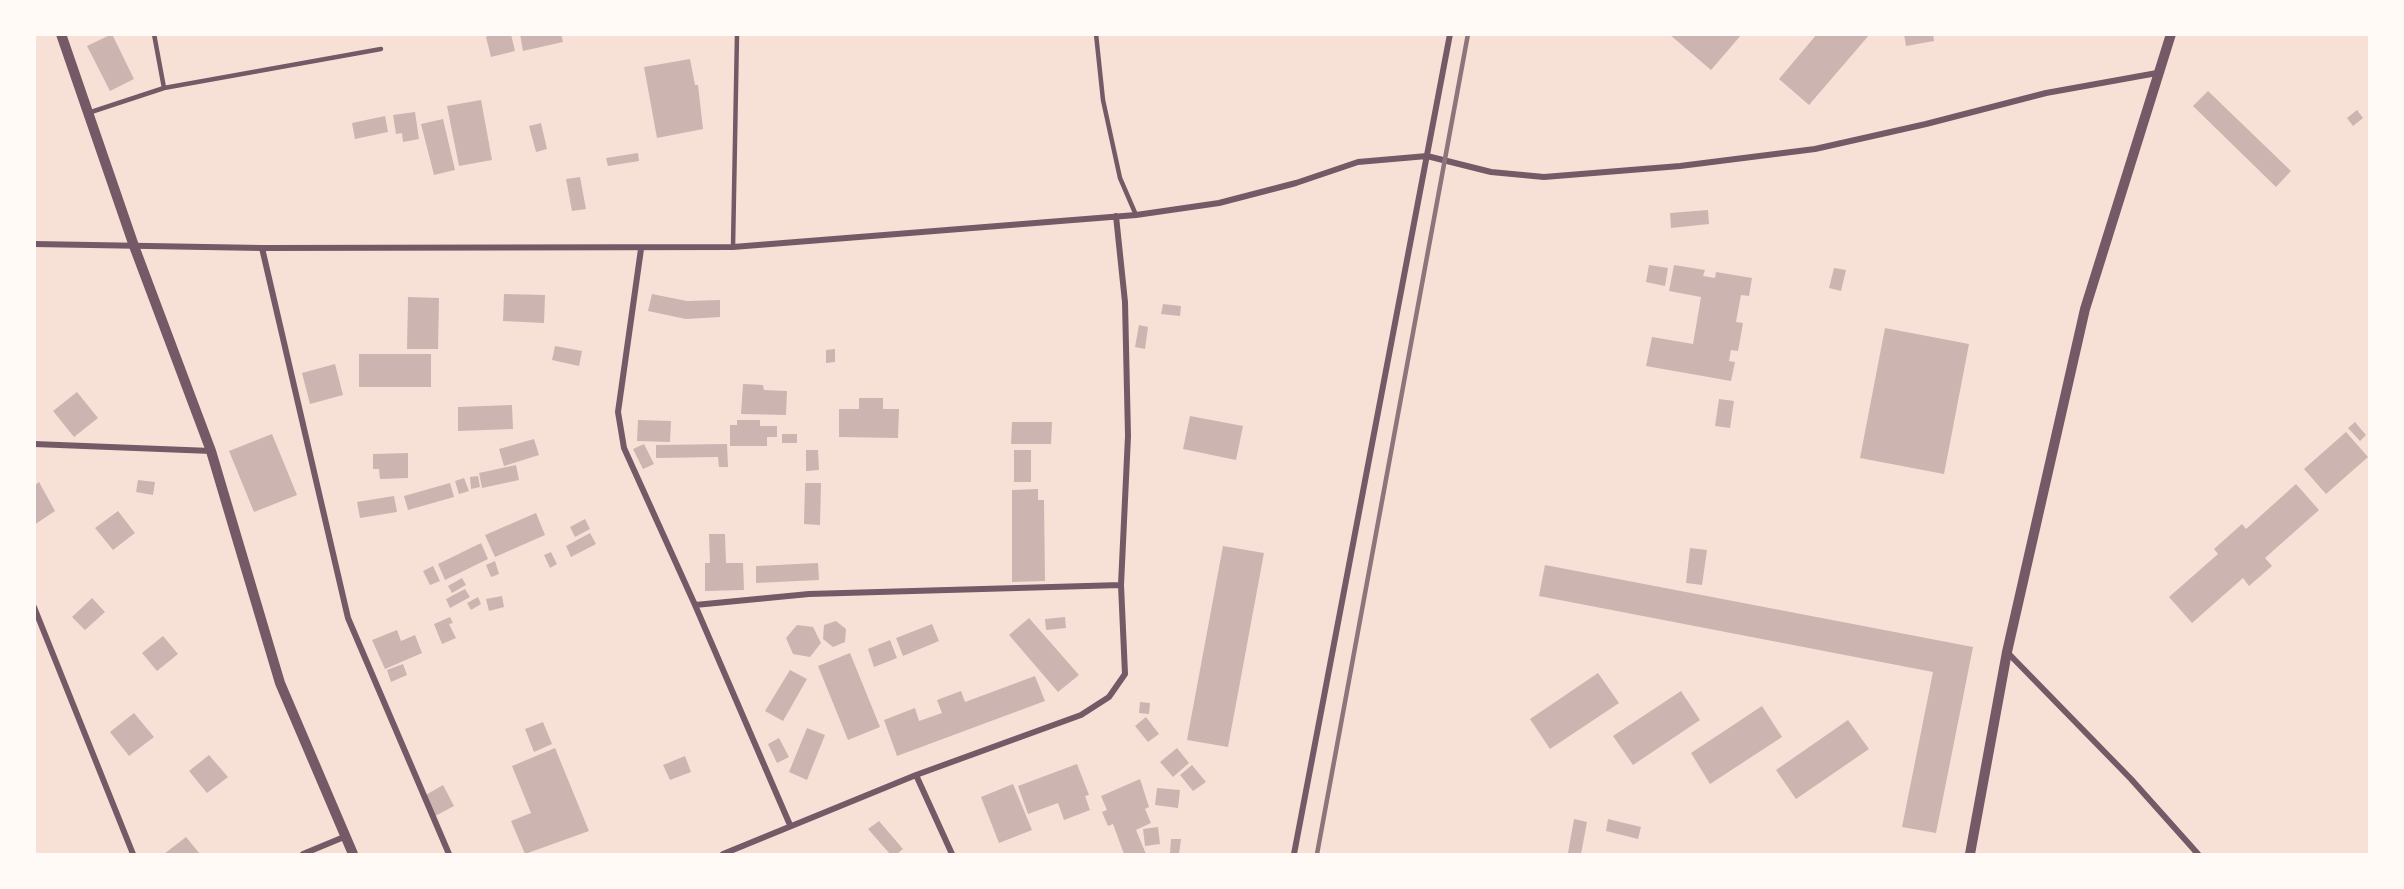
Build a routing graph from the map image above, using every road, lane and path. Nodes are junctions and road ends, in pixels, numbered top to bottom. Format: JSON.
{"nodes":[{"id":1,"x":61,"y":34,"type":"edge"},
{"id":2,"x":154,"y":34,"type":"edge"},
{"id":3,"x":737,"y":34,"type":"edge"},
{"id":4,"x":1096,"y":34,"type":"edge"},
{"id":5,"x":1450,"y":34,"type":"edge"},
{"id":6,"x":2171,"y":34,"type":"edge"},
{"id":7,"x":381,"y":49,"type":"dead end"},
{"id":8,"x":2157,"y":73,"type":"junction"},
{"id":9,"x":164,"y":88,"type":"junction"},
{"id":10,"x":88,"y":112,"type":"junction"},
{"id":11,"x":1427,"y":156,"type":"junction"},
{"id":12,"x":1136,"y":215,"type":"junction"},
{"id":13,"x":1116,"y":216,"type":"junction"},
{"id":14,"x":34,"y":244,"type":"edge"},
{"id":15,"x":134,"y":246,"type":"junction"},
{"id":16,"x":733,"y":247,"type":"junction"},
{"id":17,"x":262,"y":248,"type":"junction"},
{"id":18,"x":641,"y":249,"type":"junction"},
{"id":19,"x":34,"y":444,"type":"edge"},
{"id":20,"x":211,"y":451,"type":"junction"},
{"id":21,"x":1121,"y":585,"type":"junction"},
{"id":22,"x":695,"y":604,"type":"junction"},
{"id":23,"x":34,"y":607,"type":"edge"},
{"id":24,"x":2007,"y":652,"type":"junction"},
{"id":25,"x":916,"y":775,"type":"junction"},
{"id":26,"x":790,"y":825,"type":"junction"},
{"id":27,"x":344,"y":837,"type":"junction"},
{"id":28,"x":134,"y":855,"type":"edge"},
{"id":29,"x":303,"y":855,"type":"edge"},
{"id":30,"x":353,"y":855,"type":"edge"},
{"id":31,"x":448,"y":855,"type":"edge"},
{"id":32,"x":723,"y":855,"type":"edge"},
{"id":33,"x":952,"y":855,"type":"edge"},
{"id":34,"x":1294,"y":855,"type":"edge"},
{"id":35,"x":1970,"y":855,"type":"edge"},
{"id":36,"x":2198,"y":855,"type":"edge"}],
"edges":[{"from":1,"to":10,"type":"street"},
{"from":2,"to":9,"type":"lane"},
{"from":3,"to":16,"type":"lane"},
{"from":4,"to":12,"type":"lane"},
{"from":5,"to":11,"type":"street"},
{"from":6,"to":8,"type":"street"},
{"from":7,"to":9,"type":"lane"},
{"from":8,"to":11,"type":"street"},
{"from":8,"to":24,"type":"street"},
{"from":9,"to":10,"type":"lane"},
{"from":10,"to":15,"type":"street"},
{"from":11,"to":12,"type":"street"},
{"from":11,"to":34,"type":"street"},
{"from":12,"to":13,"type":"street"},
{"from":13,"to":16,"type":"street"},
{"from":13,"to":21,"type":"street"},
{"from":14,"to":15,"type":"street"},
{"from":15,"to":17,"type":"street"},
{"from":15,"to":20,"type":"street"},
{"from":16,"to":18,"type":"street"},
{"from":17,"to":18,"type":"street"},
{"from":17,"to":31,"type":"street"},
{"from":18,"to":22,"type":"street"},
{"from":19,"to":20,"type":"street"},
{"from":20,"to":27,"type":"street"},
{"from":21,"to":22,"type":"street"},
{"from":21,"to":25,"type":"street"},
{"from":22,"to":26,"type":"street"},
{"from":23,"to":28,"type":"street"},
{"from":24,"to":35,"type":"street"},
{"from":24,"to":36,"type":"street"},
{"from":25,"to":26,"type":"street"},
{"from":25,"to":33,"type":"street"},
{"from":26,"to":32,"type":"street"},
{"from":27,"to":29,"type":"street"},
{"from":27,"to":30,"type":"street"}]}
